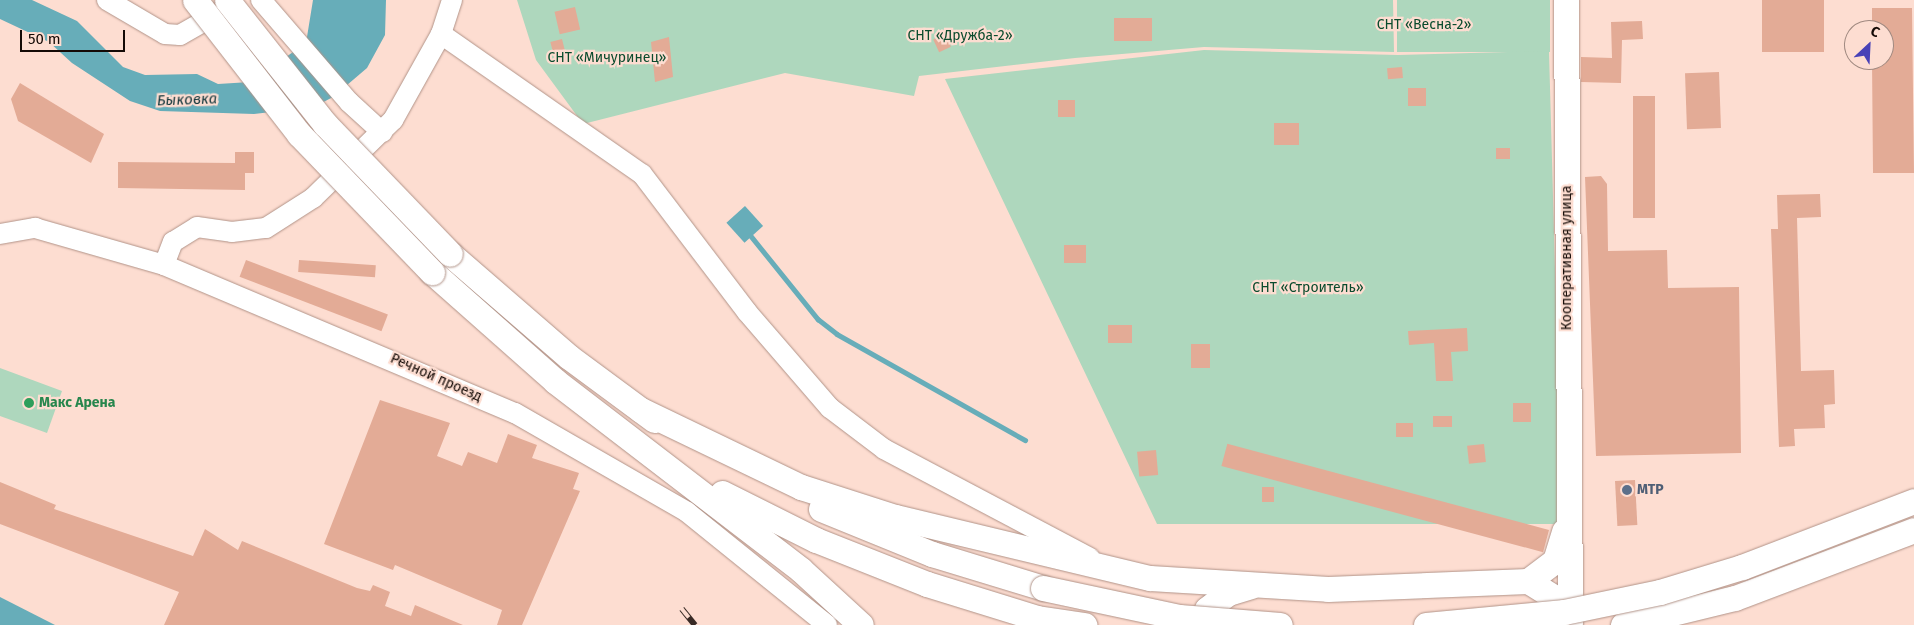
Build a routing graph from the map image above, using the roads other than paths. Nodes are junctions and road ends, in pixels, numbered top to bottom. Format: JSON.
{"nodes":[{"id":1,"x":107,"y":0,"type":"edge"},
{"id":2,"x":195,"y":0,"type":"edge"},
{"id":3,"x":229,"y":0,"type":"edge"},
{"id":4,"x":261,"y":0,"type":"edge"},
{"id":5,"x":452,"y":0,"type":"edge"},
{"id":6,"x":1566,"y":0,"type":"edge"},
{"id":7,"x":441,"y":34,"type":"junction"},
{"id":8,"x":382,"y":132,"type":"junction"},
{"id":9,"x":0,"y":234,"type":"edge"},
{"id":10,"x":164,"y":265,"type":"junction"},
{"id":11,"x":641,"y":410,"type":"junction"},
{"id":12,"x":650,"y":453,"type":"junction"},
{"id":13,"x":1914,"y":501,"type":"edge"},
{"id":14,"x":1567,"y":516,"type":"junction"},
{"id":15,"x":1914,"y":530,"type":"edge"},
{"id":16,"x":1112,"y":569,"type":"junction"},
{"id":17,"x":1528,"y":581,"type":"junction"},
{"id":18,"x":1258,"y":584,"type":"junction"},
{"id":19,"x":1570,"y":620,"type":"edge"},
{"id":20,"x":827,"y":625,"type":"edge"},
{"id":21,"x":861,"y":625,"type":"edge"},
{"id":22,"x":1084,"y":625,"type":"edge"},
{"id":23,"x":1201,"y":625,"type":"edge"},
{"id":24,"x":1280,"y":625,"type":"edge"},
{"id":25,"x":1426,"y":625,"type":"edge"},
{"id":26,"x":1623,"y":625,"type":"edge"}],
"edges":[{"from":1,"to":3,"type":"street"},
{"from":2,"to":12,"type":"main road","bridge":true},
{"from":3,"to":11,"type":"main road","bridge":true},
{"from":4,"to":8,"type":"street"},
{"from":5,"to":7,"type":"street"},
{"from":6,"to":14,"type":"main road","name":"Кооперативная улица"},
{"from":7,"to":8,"type":"street"},
{"from":7,"to":16,"type":"street"},
{"from":8,"to":10,"type":"street"},
{"from":9,"to":10,"type":"street","name":"Речной проезд"},
{"from":10,"to":20,"type":"street","name":"Речной проезд"},
{"from":11,"to":16,"type":"main road"},
{"from":11,"to":24,"type":"main road","bridge":true},
{"from":12,"to":21,"type":"main road"},
{"from":12,"to":22,"type":"main road"},
{"from":13,"to":25,"type":"main road","bridge":true},
{"from":14,"to":17,"type":"main road"},
{"from":14,"to":19,"type":"main road"},
{"from":15,"to":26,"type":"main road"},
{"from":16,"to":18,"type":"main road"},
{"from":17,"to":18,"type":"main road"},
{"from":17,"to":19,"type":"main road"},
{"from":18,"to":23,"type":"main road"}]}
